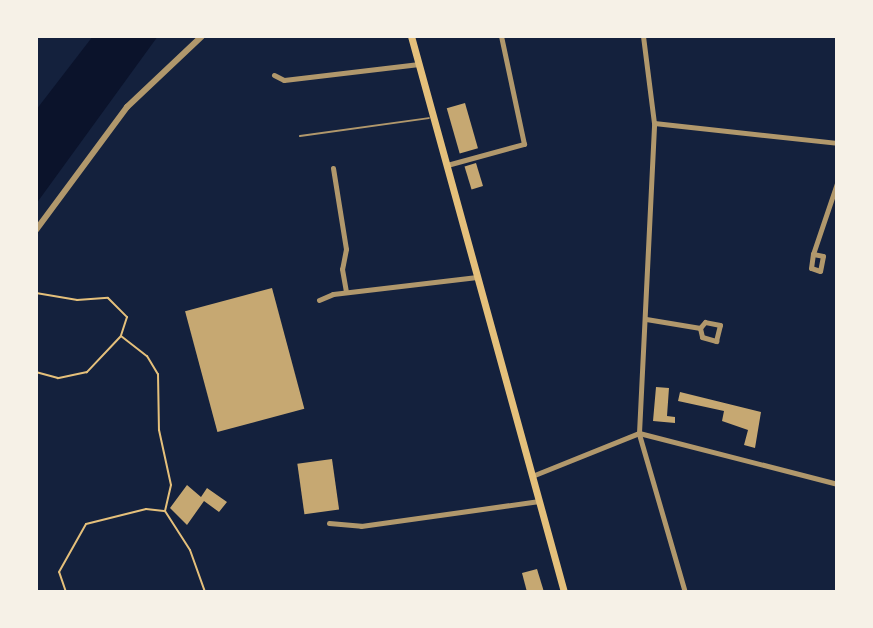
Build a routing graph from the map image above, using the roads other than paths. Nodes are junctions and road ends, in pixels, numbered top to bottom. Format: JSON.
{"nodes":[{"id":1,"x":202,"y":36,"type":"edge"},
{"id":2,"x":411,"y":36,"type":"edge"},
{"id":3,"x":501,"y":36,"type":"edge"},
{"id":4,"x":643,"y":36,"type":"edge"},
{"id":5,"x":419,"y":64,"type":"junction"},
{"id":6,"x":274,"y":75,"type":"dead end"},
{"id":7,"x":434,"y":117,"type":"junction"},
{"id":8,"x":654,"y":123,"type":"junction"},
{"id":9,"x":300,"y":136,"type":"dead end"},
{"id":10,"x":837,"y":143,"type":"edge"},
{"id":11,"x":447,"y":165,"type":"junction"},
{"id":12,"x":333,"y":168,"type":"dead end"},
{"id":13,"x":837,"y":183,"type":"edge"},
{"id":14,"x":36,"y":230,"type":"edge"},
{"id":15,"x":813,"y":254,"type":"dead end"},
{"id":16,"x":477,"y":277,"type":"junction"},
{"id":17,"x":346,"y":292,"type":"junction"},
{"id":18,"x":319,"y":300,"type":"dead end"},
{"id":19,"x":646,"y":319,"type":"junction"},
{"id":20,"x":700,"y":328,"type":"junction"},
{"id":21,"x":639,"y":433,"type":"junction"},
{"id":22,"x":532,"y":476,"type":"junction"},
{"id":23,"x":837,"y":484,"type":"edge"},
{"id":24,"x":539,"y":501,"type":"junction"},
{"id":25,"x":329,"y":523,"type":"dead end"},
{"id":26,"x":564,"y":592,"type":"edge"},
{"id":27,"x":685,"y":592,"type":"edge"}],
"edges":[{"from":1,"to":14,"type":"street"},
{"from":2,"to":5,"type":"main road"},
{"from":3,"to":11,"type":"street"},
{"from":4,"to":8,"type":"street"},
{"from":5,"to":6,"type":"street"},
{"from":5,"to":7,"type":"main road"},
{"from":7,"to":9,"type":"lane"},
{"from":7,"to":11,"type":"main road"},
{"from":8,"to":10,"type":"street"},
{"from":8,"to":19,"type":"street"},
{"from":11,"to":16,"type":"main road"},
{"from":12,"to":17,"type":"street"},
{"from":13,"to":15,"type":"street"},
{"from":16,"to":17,"type":"street"},
{"from":16,"to":22,"type":"main road"},
{"from":17,"to":18,"type":"street"},
{"from":19,"to":20,"type":"street"},
{"from":19,"to":21,"type":"street"},
{"from":20,"to":20,"type":"street"},
{"from":21,"to":22,"type":"street"},
{"from":21,"to":23,"type":"street"},
{"from":21,"to":27,"type":"street"},
{"from":22,"to":24,"type":"main road"},
{"from":24,"to":25,"type":"street"},
{"from":24,"to":26,"type":"main road"}]}
